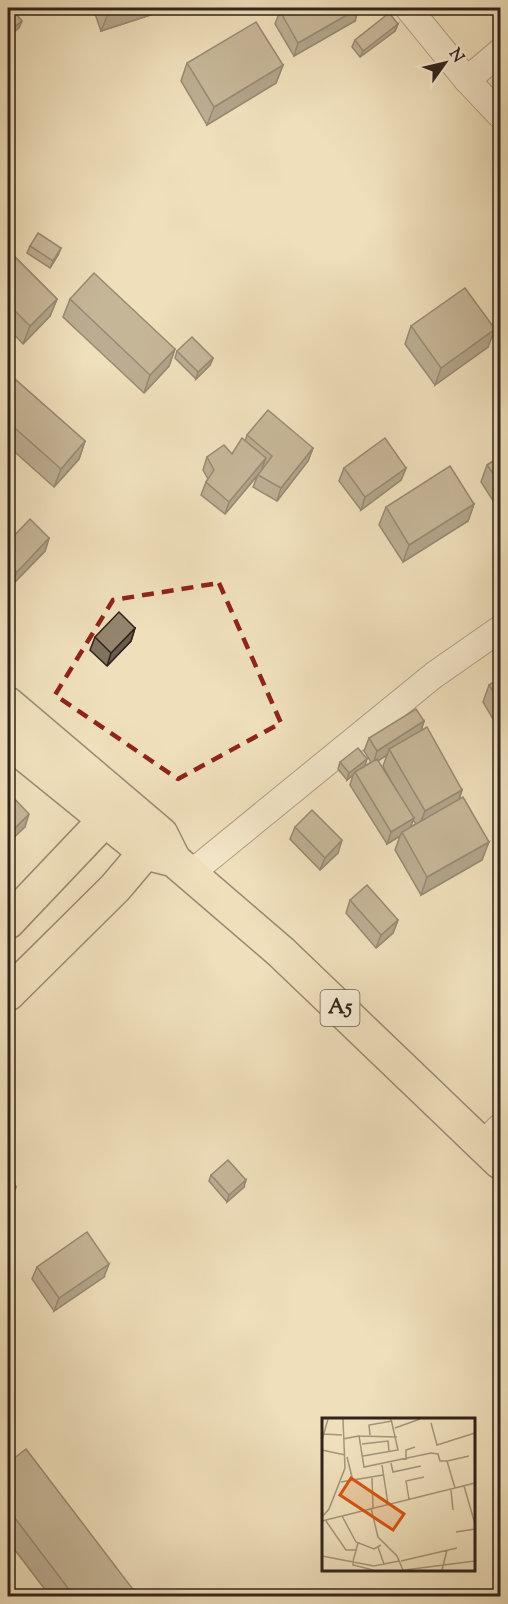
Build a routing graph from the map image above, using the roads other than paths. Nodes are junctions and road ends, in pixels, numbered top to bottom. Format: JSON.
{"nodes":[{"id":1,"x":408,"y":8,"type":"edge"},
{"id":2,"x":501,"y":52,"type":"edge"},
{"id":3,"x":467,"y":80,"type":"junction"},
{"id":4,"x":501,"y":115,"type":"edge"},
{"id":5,"x":501,"y":629,"type":"edge"},
{"id":6,"x":8,"y":704,"type":"edge"},
{"id":7,"x":8,"y":741,"type":"edge"},
{"id":8,"x":77,"y":796,"type":"junction"},
{"id":9,"x":114,"y":811,"type":"junction"},
{"id":10,"x":168,"y":855,"type":"junction"},
{"id":11,"x":66,"y":859,"type":"junction"},
{"id":12,"x":8,"y":922,"type":"edge"},
{"id":13,"x":8,"y":994,"type":"edge"},
{"id":14,"x":494,"y":1144,"type":"edge"}],
"edges":[{"from":1,"to":3,"type":"street"},
{"from":2,"to":3,"type":"street"},
{"from":3,"to":4,"type":"street"},
{"from":5,"to":10,"type":"street"},
{"from":6,"to":9,"type":"highway","number":"A5"},
{"from":7,"to":8,"type":"highway","number":"A5"},
{"from":8,"to":9,"type":"highway","number":"A5"},
{"from":8,"to":11,"type":"highway"},
{"from":9,"to":10,"type":"highway","number":"A5"},
{"from":9,"to":11,"type":"highway"},
{"from":10,"to":13,"type":"highway"},
{"from":10,"to":14,"type":"highway","number":"A5"},
{"from":11,"to":12,"type":"highway"}]}
